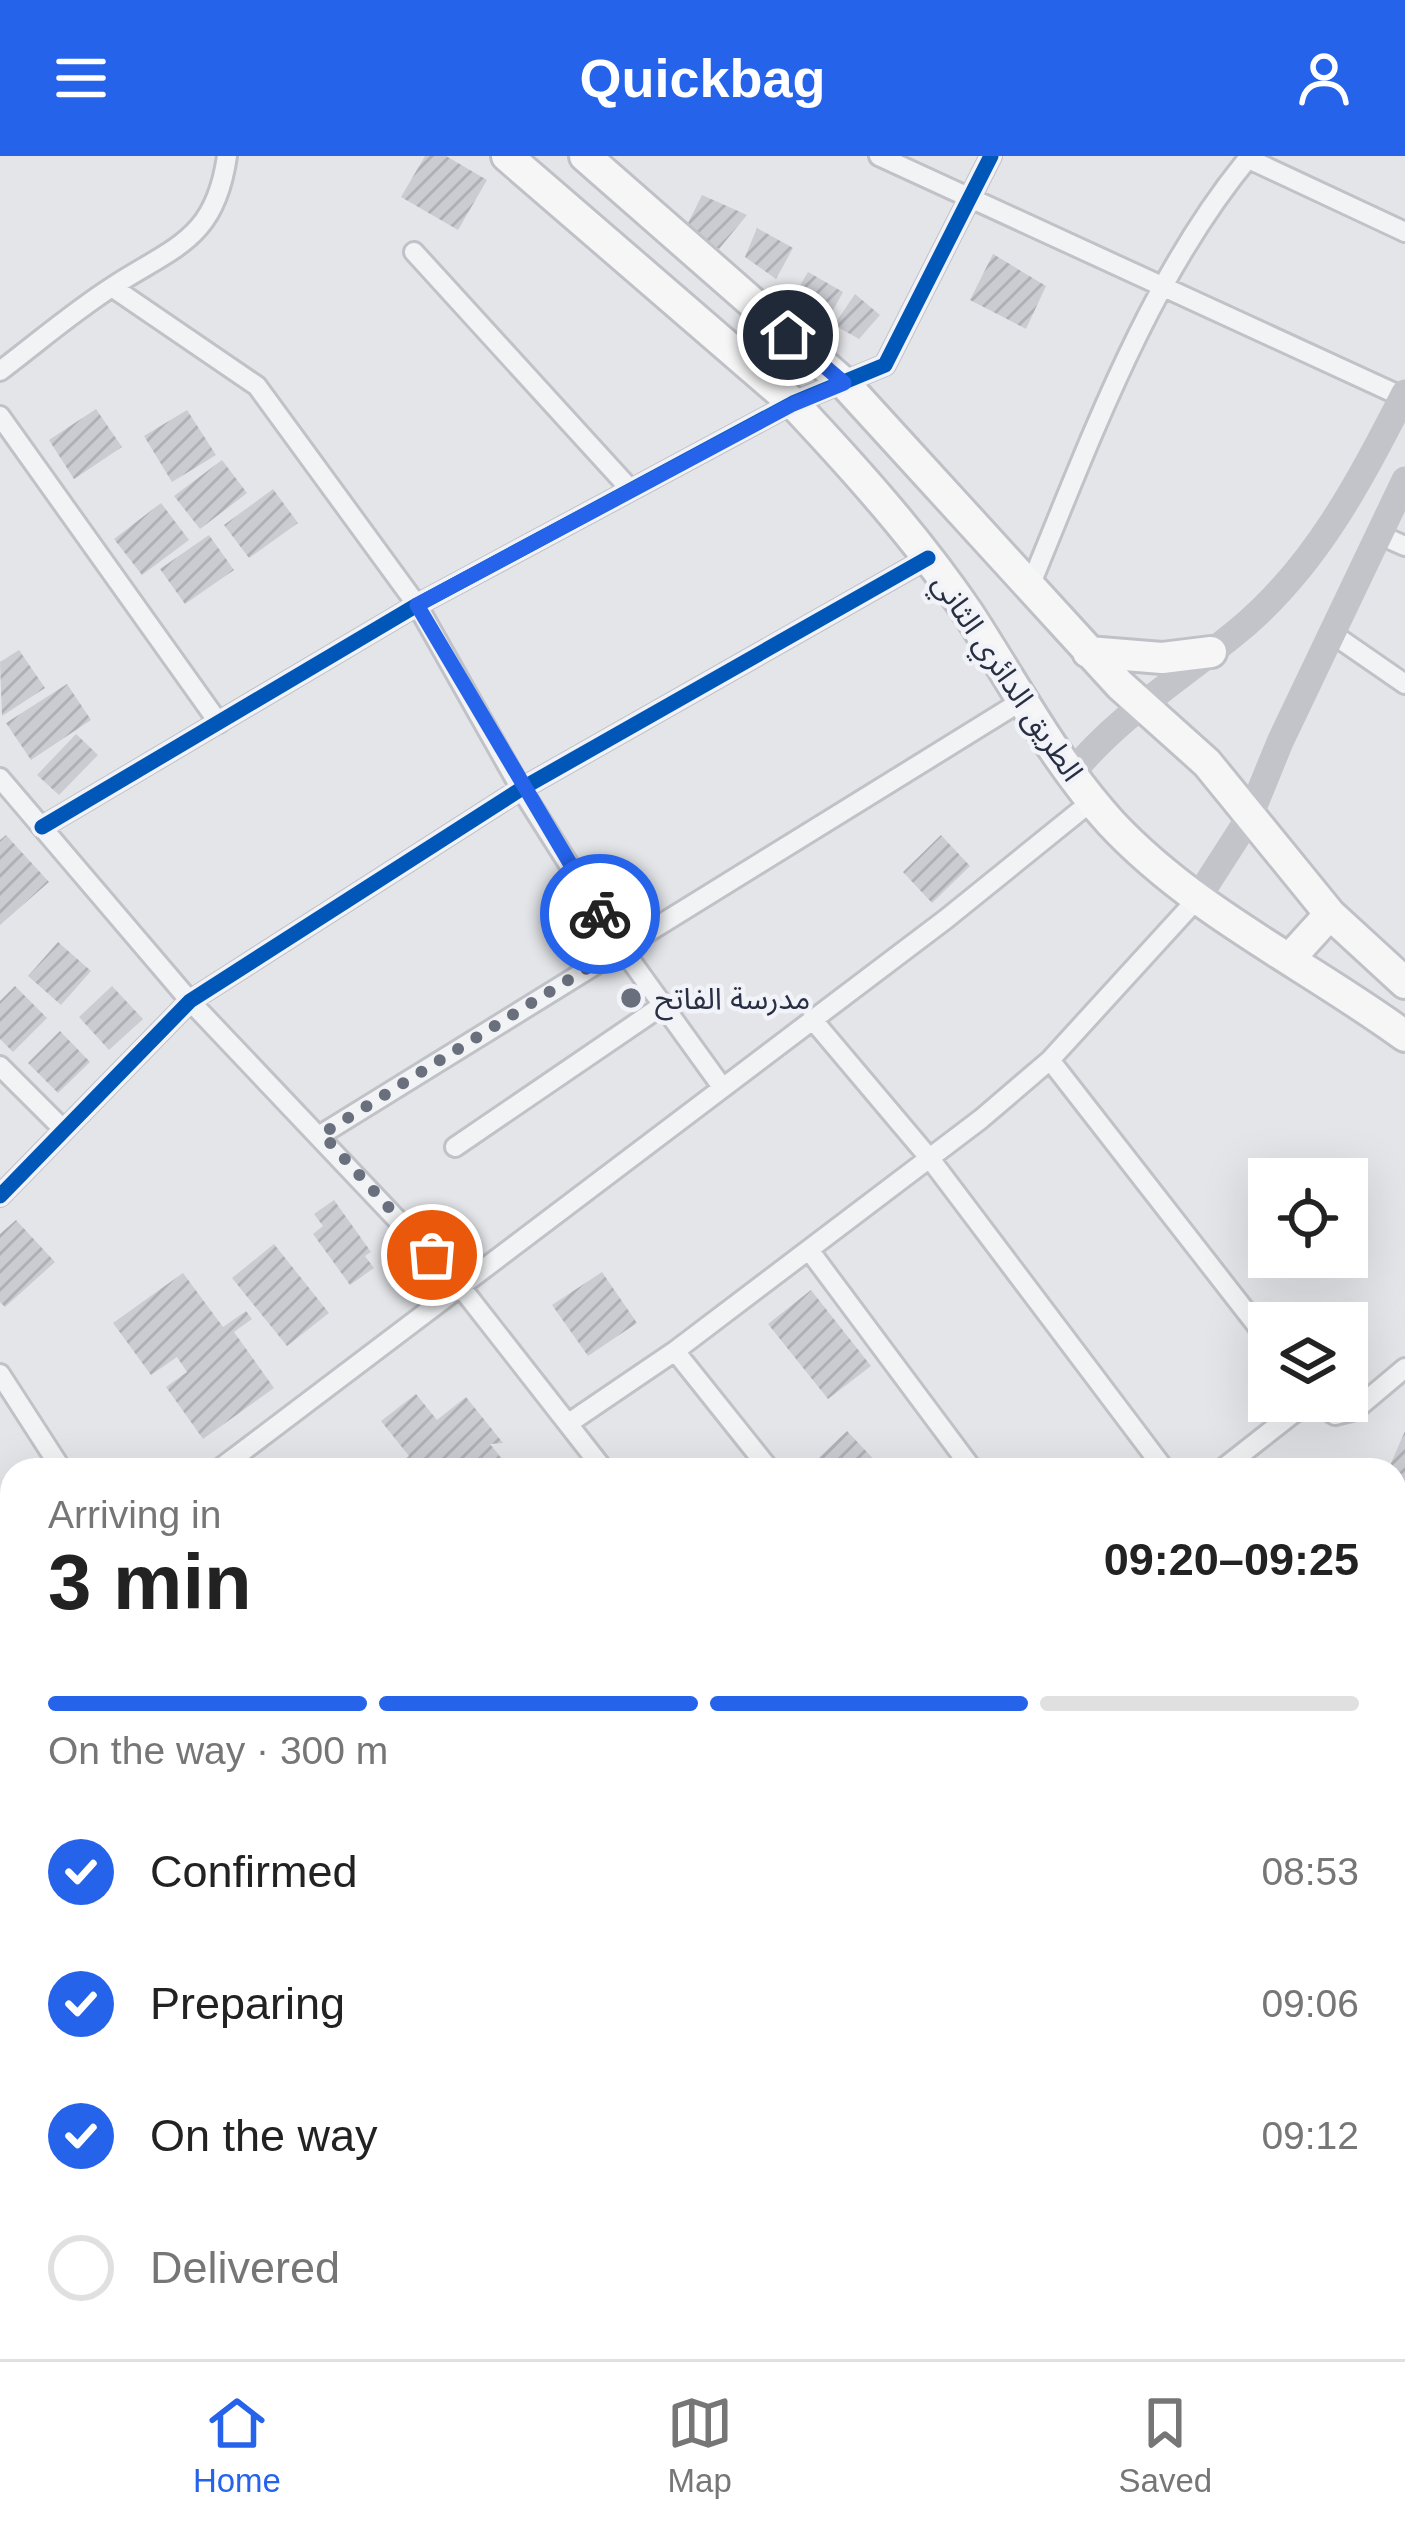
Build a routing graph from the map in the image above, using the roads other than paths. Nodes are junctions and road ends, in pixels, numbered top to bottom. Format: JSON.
{"nodes":[{"id":1,"x":227,"y":156,"type":"edge"},
{"id":2,"x":507,"y":156,"type":"edge"},
{"id":3,"x":585,"y":156,"type":"edge"},
{"id":4,"x":880,"y":156,"type":"edge"},
{"id":5,"x":991,"y":156,"type":"edge"},
{"id":6,"x":1249,"y":157,"type":"edge"},
{"id":7,"x":970,"y":196,"type":"junction"},
{"id":8,"x":1405,"y":232,"type":"edge"},
{"id":9,"x":414,"y":252,"type":"dead end"},
{"id":10,"x":1168,"y":285,"type":"junction"},
{"id":11,"x":112,"y":287,"type":"junction"},
{"id":12,"x":0,"y":371,"type":"edge"},
{"id":13,"x":844,"y":383,"type":"junction"},
{"id":14,"x":1404,"y":395,"type":"edge"},
{"id":15,"x":793,"y":404,"type":"junction"},
{"id":16,"x":0,"y":416,"type":"edge"},
{"id":17,"x":1405,"y":480,"type":"edge"},
{"id":18,"x":632,"y":490,"type":"junction"},
{"id":19,"x":1392,"y":540,"type":"edge"},
{"id":20,"x":928,"y":558,"type":"junction"},
{"id":21,"x":1030,"y":586,"type":"junction"},
{"id":22,"x":417,"y":605,"type":"junction"},
{"id":23,"x":1334,"y":635,"type":"junction"},
{"id":24,"x":1088,"y":652,"type":"junction"},
{"id":25,"x":1211,"y":652,"type":"junction"},
{"id":26,"x":1405,"y":684,"type":"edge"},
{"id":27,"x":1020,"y":702,"type":"junction"},
{"id":28,"x":1142,"y":702,"type":"junction"},
{"id":29,"x":219,"y":723,"type":"junction"},
{"id":30,"x":1072,"y":774,"type":"junction"},
{"id":31,"x":0,"y":778,"type":"edge"},
{"id":32,"x":521,"y":789,"type":"junction"},
{"id":33,"x":1092,"y":801,"type":"junction"},
{"id":34,"x":1249,"y":818,"type":"junction"},
{"id":35,"x":42,"y":827,"type":"junction"},
{"id":36,"x":1197,"y":899,"type":"junction"},
{"id":37,"x":1330,"y":914,"type":"junction"},
{"id":38,"x":621,"y":947,"type":"junction"},
{"id":39,"x":1291,"y":957,"type":"junction"},
{"id":40,"x":1405,"y":983,"type":"edge"},
{"id":41,"x":190,"y":1001,"type":"junction"},
{"id":42,"x":663,"y":1005,"type":"junction"},
{"id":43,"x":812,"y":1019,"type":"junction"},
{"id":44,"x":1405,"y":1036,"type":"edge"},
{"id":45,"x":1050,"y":1060,"type":"junction"},
{"id":46,"x":0,"y":1066,"type":"edge"},
{"id":47,"x":722,"y":1087,"type":"junction"},
{"id":48,"x":64,"y":1130,"type":"junction"},
{"id":49,"x":322,"y":1134,"type":"junction"},
{"id":50,"x":455,"y":1148,"type":"dead end"},
{"id":51,"x":931,"y":1160,"type":"junction"},
{"id":52,"x":0,"y":1196,"type":"edge"},
{"id":53,"x":809,"y":1250,"type":"junction"},
{"id":54,"x":460,"y":1286,"type":"junction"},
{"id":55,"x":1248,"y":1314,"type":"edge"},
{"id":56,"x":675,"y":1351,"type":"junction"},
{"id":57,"x":1405,"y":1368,"type":"edge"},
{"id":58,"x":0,"y":1375,"type":"edge"},
{"id":59,"x":1368,"y":1399,"type":"edge"},
{"id":60,"x":1284,"y":1422,"type":"edge"},
{"id":61,"x":568,"y":1423,"type":"junction"},
{"id":62,"x":54,"y":1458,"type":"edge"},
{"id":63,"x":234,"y":1458,"type":"edge"},
{"id":64,"x":595,"y":1458,"type":"edge"},
{"id":65,"x":760,"y":1458,"type":"edge"},
{"id":66,"x":964,"y":1458,"type":"edge"},
{"id":67,"x":1156,"y":1458,"type":"edge"},
{"id":68,"x":1237,"y":1458,"type":"edge"}],
"edges":[{"from":1,"to":11,"type":"street"},
{"from":2,"to":15,"type":"main road","name":"الطريق الدائري الثاني"},
{"from":3,"to":13,"type":"main road","name":"الطريق الدائري الثاني"},
{"from":4,"to":7,"type":"street"},
{"from":5,"to":7,"type":"street"},
{"from":6,"to":8,"type":"street"},
{"from":6,"to":10,"type":"street"},
{"from":7,"to":10,"type":"street"},
{"from":7,"to":13,"type":"street"},
{"from":9,"to":18,"type":"street"},
{"from":10,"to":14,"type":"street"},
{"from":10,"to":21,"type":"street"},
{"from":11,"to":12,"type":"street"},
{"from":11,"to":22,"type":"street"},
{"from":13,"to":15,"type":"street"},
{"from":13,"to":21,"type":"main road","name":"الطريق الدائري الثاني"},
{"from":14,"to":25,"type":"main road"},
{"from":15,"to":18,"type":"street"},
{"from":15,"to":20,"type":"main road","name":"الطريق الدائري الثاني"},
{"from":16,"to":29,"type":"street"},
{"from":17,"to":19,"type":"main road"},
{"from":18,"to":22,"type":"street"},
{"from":19,"to":23,"type":"main road"},
{"from":20,"to":27,"type":"main road","name":"الطريق الدائري الثاني"},
{"from":20,"to":32,"type":"street"},
{"from":21,"to":24,"type":"main road","name":"الطريق الدائري الثاني"},
{"from":22,"to":29,"type":"street"},
{"from":22,"to":32,"type":"street"},
{"from":23,"to":26,"type":"street"},
{"from":23,"to":34,"type":"main road"},
{"from":24,"to":25,"type":"main road"},
{"from":24,"to":28,"type":"main road","name":"الطريق الدائري الثاني"},
{"from":25,"to":28,"type":"main road"},
{"from":27,"to":30,"type":"main road","name":"الطريق الدائري الثاني"},
{"from":27,"to":38,"type":"street"},
{"from":28,"to":30,"type":"main road"},
{"from":28,"to":34,"type":"main road","name":"الطريق الدائري الثاني"},
{"from":29,"to":35,"type":"street"},
{"from":30,"to":33,"type":"main road","name":"الطريق الدائري الثاني"},
{"from":31,"to":35,"type":"street"},
{"from":32,"to":38,"type":"street"},
{"from":32,"to":41,"type":"street"},
{"from":33,"to":36,"type":"main road","name":"الطريق الدائري الثاني"},
{"from":33,"to":43,"type":"street"},
{"from":34,"to":36,"type":"main road"},
{"from":34,"to":37,"type":"main road","name":"الطريق الدائري الثاني"},
{"from":35,"to":41,"type":"street"},
{"from":36,"to":39,"type":"main road","name":"الطريق الدائري الثاني"},
{"from":36,"to":45,"type":"street"},
{"from":37,"to":39,"type":"main road"},
{"from":37,"to":40,"type":"main road","name":"الطريق الدائري الثاني"},
{"from":38,"to":42,"type":"street"},
{"from":38,"to":49,"type":"street"},
{"from":39,"to":44,"type":"main road","name":"الطريق الدائري الثاني"},
{"from":41,"to":48,"type":"street"},
{"from":41,"to":49,"type":"street"},
{"from":42,"to":47,"type":"street"},
{"from":42,"to":50,"type":"street"},
{"from":43,"to":47,"type":"street"},
{"from":43,"to":51,"type":"street"},
{"from":45,"to":51,"type":"street"},
{"from":45,"to":55,"type":"street"},
{"from":46,"to":48,"type":"street"},
{"from":47,"to":54,"type":"street"},
{"from":48,"to":52,"type":"street"},
{"from":49,"to":54,"type":"street"},
{"from":51,"to":53,"type":"street"},
{"from":51,"to":67,"type":"street"},
{"from":53,"to":56,"type":"street"},
{"from":53,"to":66,"type":"street"},
{"from":54,"to":61,"type":"street"},
{"from":54,"to":63,"type":"street"},
{"from":56,"to":61,"type":"street"},
{"from":56,"to":65,"type":"street"},
{"from":57,"to":59,"type":"street"},
{"from":58,"to":62,"type":"street"},
{"from":60,"to":68,"type":"street"},
{"from":61,"to":64,"type":"street"}]}
